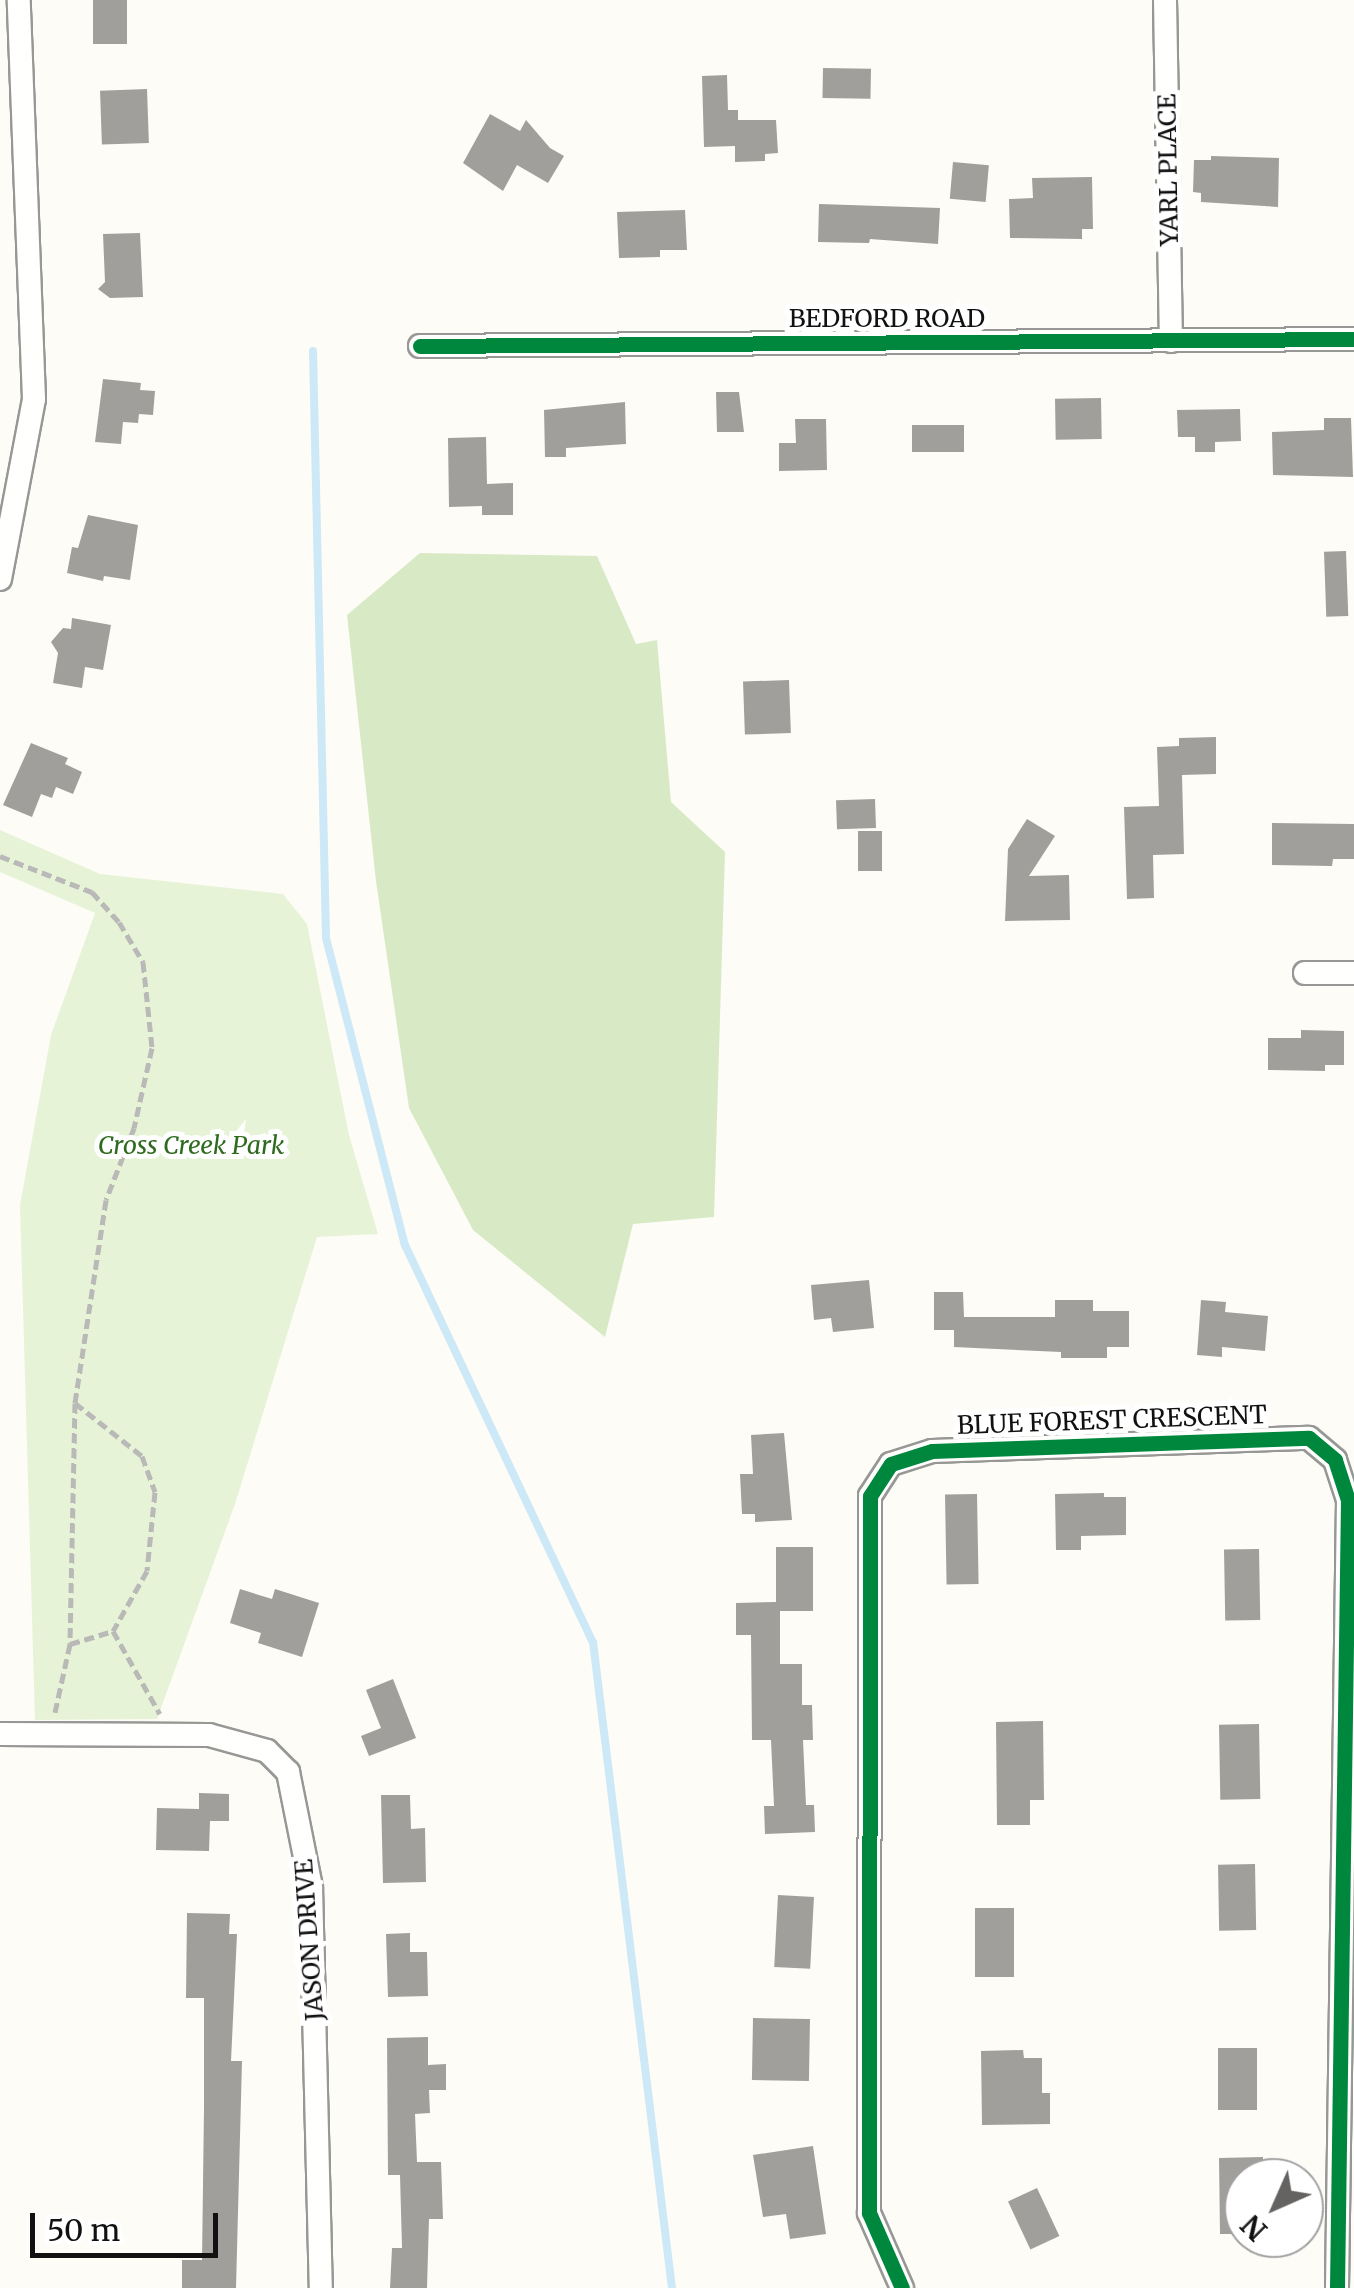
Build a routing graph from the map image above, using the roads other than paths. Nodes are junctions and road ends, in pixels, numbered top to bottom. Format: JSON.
{"nodes":[{"id":1,"x":19,"y":0,"type":"edge"},
{"id":2,"x":1164,"y":0,"type":"edge"},
{"id":3,"x":1354,"y":339,"type":"edge"},
{"id":4,"x":1171,"y":341,"type":"junction"},
{"id":5,"x":420,"y":346,"type":"dead end"},
{"id":6,"x":0,"y":578,"type":"edge"},
{"id":7,"x":1305,"y":973,"type":"dead end"},
{"id":8,"x":1354,"y":973,"type":"edge"},
{"id":9,"x":0,"y":1734,"type":"edge"},
{"id":10,"x":321,"y":2288,"type":"edge"},
{"id":11,"x":902,"y":2288,"type":"edge"},
{"id":12,"x":1336,"y":2288,"type":"edge"}],
"edges":[{"from":1,"to":6,"type":"street"},
{"from":2,"to":4,"type":"street","name":"YARL PLACE"},
{"from":3,"to":4,"type":"street","name":"BEDFORD ROAD"},
{"from":4,"to":5,"type":"street","name":"BEDFORD ROAD"},
{"from":7,"to":8,"type":"street"},
{"from":9,"to":10,"type":"street","name":"JASON DRIVE"},
{"from":11,"to":12,"type":"street","name":"BLUE FOREST CRESCENT"}]}
